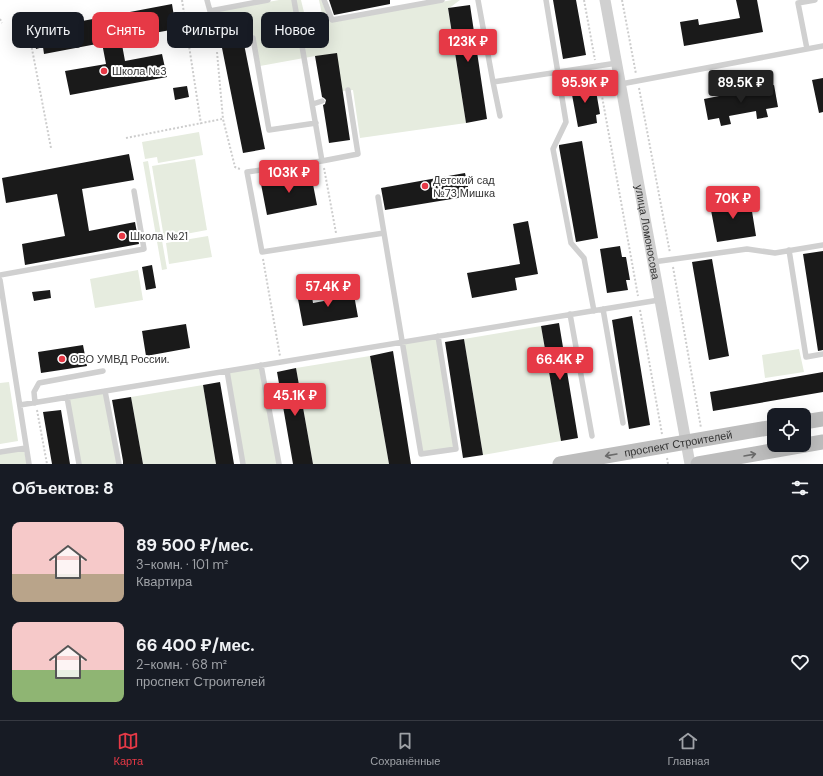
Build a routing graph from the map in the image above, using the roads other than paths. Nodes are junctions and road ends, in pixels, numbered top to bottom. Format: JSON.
{"nodes":[{"id":1,"x":207,"y":0,"type":"edge"},
{"id":2,"x":268,"y":0,"type":"edge"},
{"id":3,"x":294,"y":0,"type":"edge"},
{"id":4,"x":324,"y":0,"type":"edge"},
{"id":5,"x":442,"y":0,"type":"edge"},
{"id":6,"x":478,"y":0,"type":"edge"},
{"id":7,"x":546,"y":0,"type":"edge"},
{"id":8,"x":605,"y":0,"type":"edge"},
{"id":9,"x":815,"y":0,"type":"edge"},
{"id":10,"x":210,"y":11,"type":"junction"},
{"id":11,"x":823,"y":46,"type":"edge"},
{"id":12,"x":807,"y":49,"type":"junction"},
{"id":13,"x":618,"y":63,"type":"junction"},
{"id":14,"x":558,"y":72,"type":"junction"},
{"id":15,"x":493,"y":82,"type":"junction"},
{"id":16,"x":621,"y":84,"type":"junction"},
{"id":17,"x":348,"y":90,"type":"dead end"},
{"id":18,"x":322,"y":101,"type":"dead end"},
{"id":19,"x":313,"y":104,"type":"junction"},
{"id":20,"x":500,"y":116,"type":"dead end"},
{"id":21,"x":316,"y":123,"type":"junction"},
{"id":22,"x":322,"y":161,"type":"junction"},
{"id":23,"x":134,"y":191,"type":"dead end"},
{"id":24,"x":378,"y":197,"type":"dead end"},
{"id":25,"x":384,"y":233,"type":"junction"},
{"id":26,"x":823,"y":245,"type":"edge"},
{"id":27,"x":789,"y":250,"type":"junction"},
{"id":28,"x":652,"y":262,"type":"junction"},
{"id":29,"x":0,"y":275,"type":"edge"},
{"id":30,"x":0,"y":280,"type":"edge"},
{"id":31,"x":659,"y":300,"type":"junction"},
{"id":32,"x":603,"y":309,"type":"junction"},
{"id":33,"x":594,"y":311,"type":"junction"},
{"id":34,"x":570,"y":314,"type":"junction"},
{"id":35,"x":438,"y":336,"type":"junction"},
{"id":36,"x":402,"y":342,"type":"junction"},
{"id":37,"x":823,"y":354,"type":"edge"},
{"id":38,"x":261,"y":365,"type":"junction"},
{"id":39,"x":228,"y":371,"type":"junction"},
{"id":40,"x":103,"y":372,"type":"dead end"},
{"id":41,"x":105,"y":391,"type":"junction"},
{"id":42,"x":67,"y":397,"type":"junction"},
{"id":43,"x":35,"y":403,"type":"junction"},
{"id":44,"x":20,"y":406,"type":"junction"},
{"id":45,"x":823,"y":419,"type":"edge"},
{"id":46,"x":811,"y":421,"type":"edge"},
{"id":47,"x":624,"y":423,"type":"dead end"},
{"id":48,"x":767,"y":428,"type":"edge"},
{"id":49,"x":592,"y":436,"type":"dead end"},
{"id":50,"x":686,"y":442,"type":"junction"},
{"id":51,"x":823,"y":442,"type":"edge"},
{"id":52,"x":26,"y":448,"type":"junction"},
{"id":53,"x":0,"y":452,"type":"edge"},
{"id":54,"x":28,"y":464,"type":"edge"},
{"id":55,"x":79,"y":464,"type":"edge"},
{"id":56,"x":119,"y":464,"type":"edge"},
{"id":57,"x":243,"y":464,"type":"edge"},
{"id":58,"x":279,"y":464,"type":"edge"},
{"id":59,"x":560,"y":464,"type":"edge"},
{"id":60,"x":690,"y":464,"type":"edge"},
{"id":61,"x":698,"y":464,"type":"edge"}],
"edges":[{"from":1,"to":10,"type":"lane"},
{"from":2,"to":10,"type":"lane"},
{"from":3,"to":19,"type":"lane"},
{"from":4,"to":5,"type":"lane"},
{"from":6,"to":15,"type":"lane"},
{"from":7,"to":14,"type":"lane"},
{"from":8,"to":13,"type":"street","name":"улица Ломоносова"},
{"from":9,"to":12,"type":"lane"},
{"from":10,"to":21,"type":"lane"},
{"from":11,"to":12,"type":"lane"},
{"from":12,"to":16,"type":"lane"},
{"from":13,"to":14,"type":"lane"},
{"from":13,"to":16,"type":"street","name":"улица Ломоносова"},
{"from":14,"to":15,"type":"lane"},
{"from":14,"to":33,"type":"lane"},
{"from":15,"to":20,"type":"lane"},
{"from":16,"to":28,"type":"street","name":"улица Ломоносова"},
{"from":17,"to":22,"type":"lane"},
{"from":18,"to":19,"type":"lane"},
{"from":19,"to":21,"type":"lane"},
{"from":21,"to":22,"type":"lane"},
{"from":22,"to":25,"type":"lane"},
{"from":23,"to":29,"type":"lane"},
{"from":24,"to":25,"type":"lane"},
{"from":25,"to":36,"type":"lane"},
{"from":26,"to":27,"type":"lane"},
{"from":27,"to":28,"type":"lane"},
{"from":27,"to":37,"type":"lane"},
{"from":28,"to":31,"type":"street","name":"улица Ломоносова"},
{"from":30,"to":44,"type":"lane"},
{"from":31,"to":32,"type":"lane"},
{"from":31,"to":50,"type":"street","name":"улица Ломоносова"},
{"from":32,"to":33,"type":"lane"},
{"from":32,"to":47,"type":"lane"},
{"from":33,"to":34,"type":"lane"},
{"from":34,"to":35,"type":"lane"},
{"from":34,"to":49,"type":"lane"},
{"from":35,"to":36,"type":"lane"},
{"from":35,"to":36,"type":"lane"},
{"from":36,"to":38,"type":"lane"},
{"from":38,"to":39,"type":"lane"},
{"from":38,"to":58,"type":"lane"},
{"from":39,"to":41,"type":"lane"},
{"from":39,"to":57,"type":"lane"},
{"from":40,"to":43,"type":"lane"},
{"from":41,"to":42,"type":"lane"},
{"from":41,"to":56,"type":"lane"},
{"from":42,"to":43,"type":"lane"},
{"from":42,"to":55,"type":"lane"},
{"from":43,"to":44,"type":"lane"},
{"from":44,"to":52,"type":"lane"},
{"from":45,"to":46,"type":"main road"},
{"from":48,"to":50,"type":"main road","name":"проспект Строителей"},
{"from":50,"to":59,"type":"main road","name":"проспект Строителей","one_way":true},
{"from":50,"to":60,"type":"street","name":"улица Ломоносова"},
{"from":61,"to":51,"type":"main road","name":"проспект Строителей","one_way":true},
{"from":52,"to":53,"type":"lane"},
{"from":52,"to":54,"type":"lane"}]}
